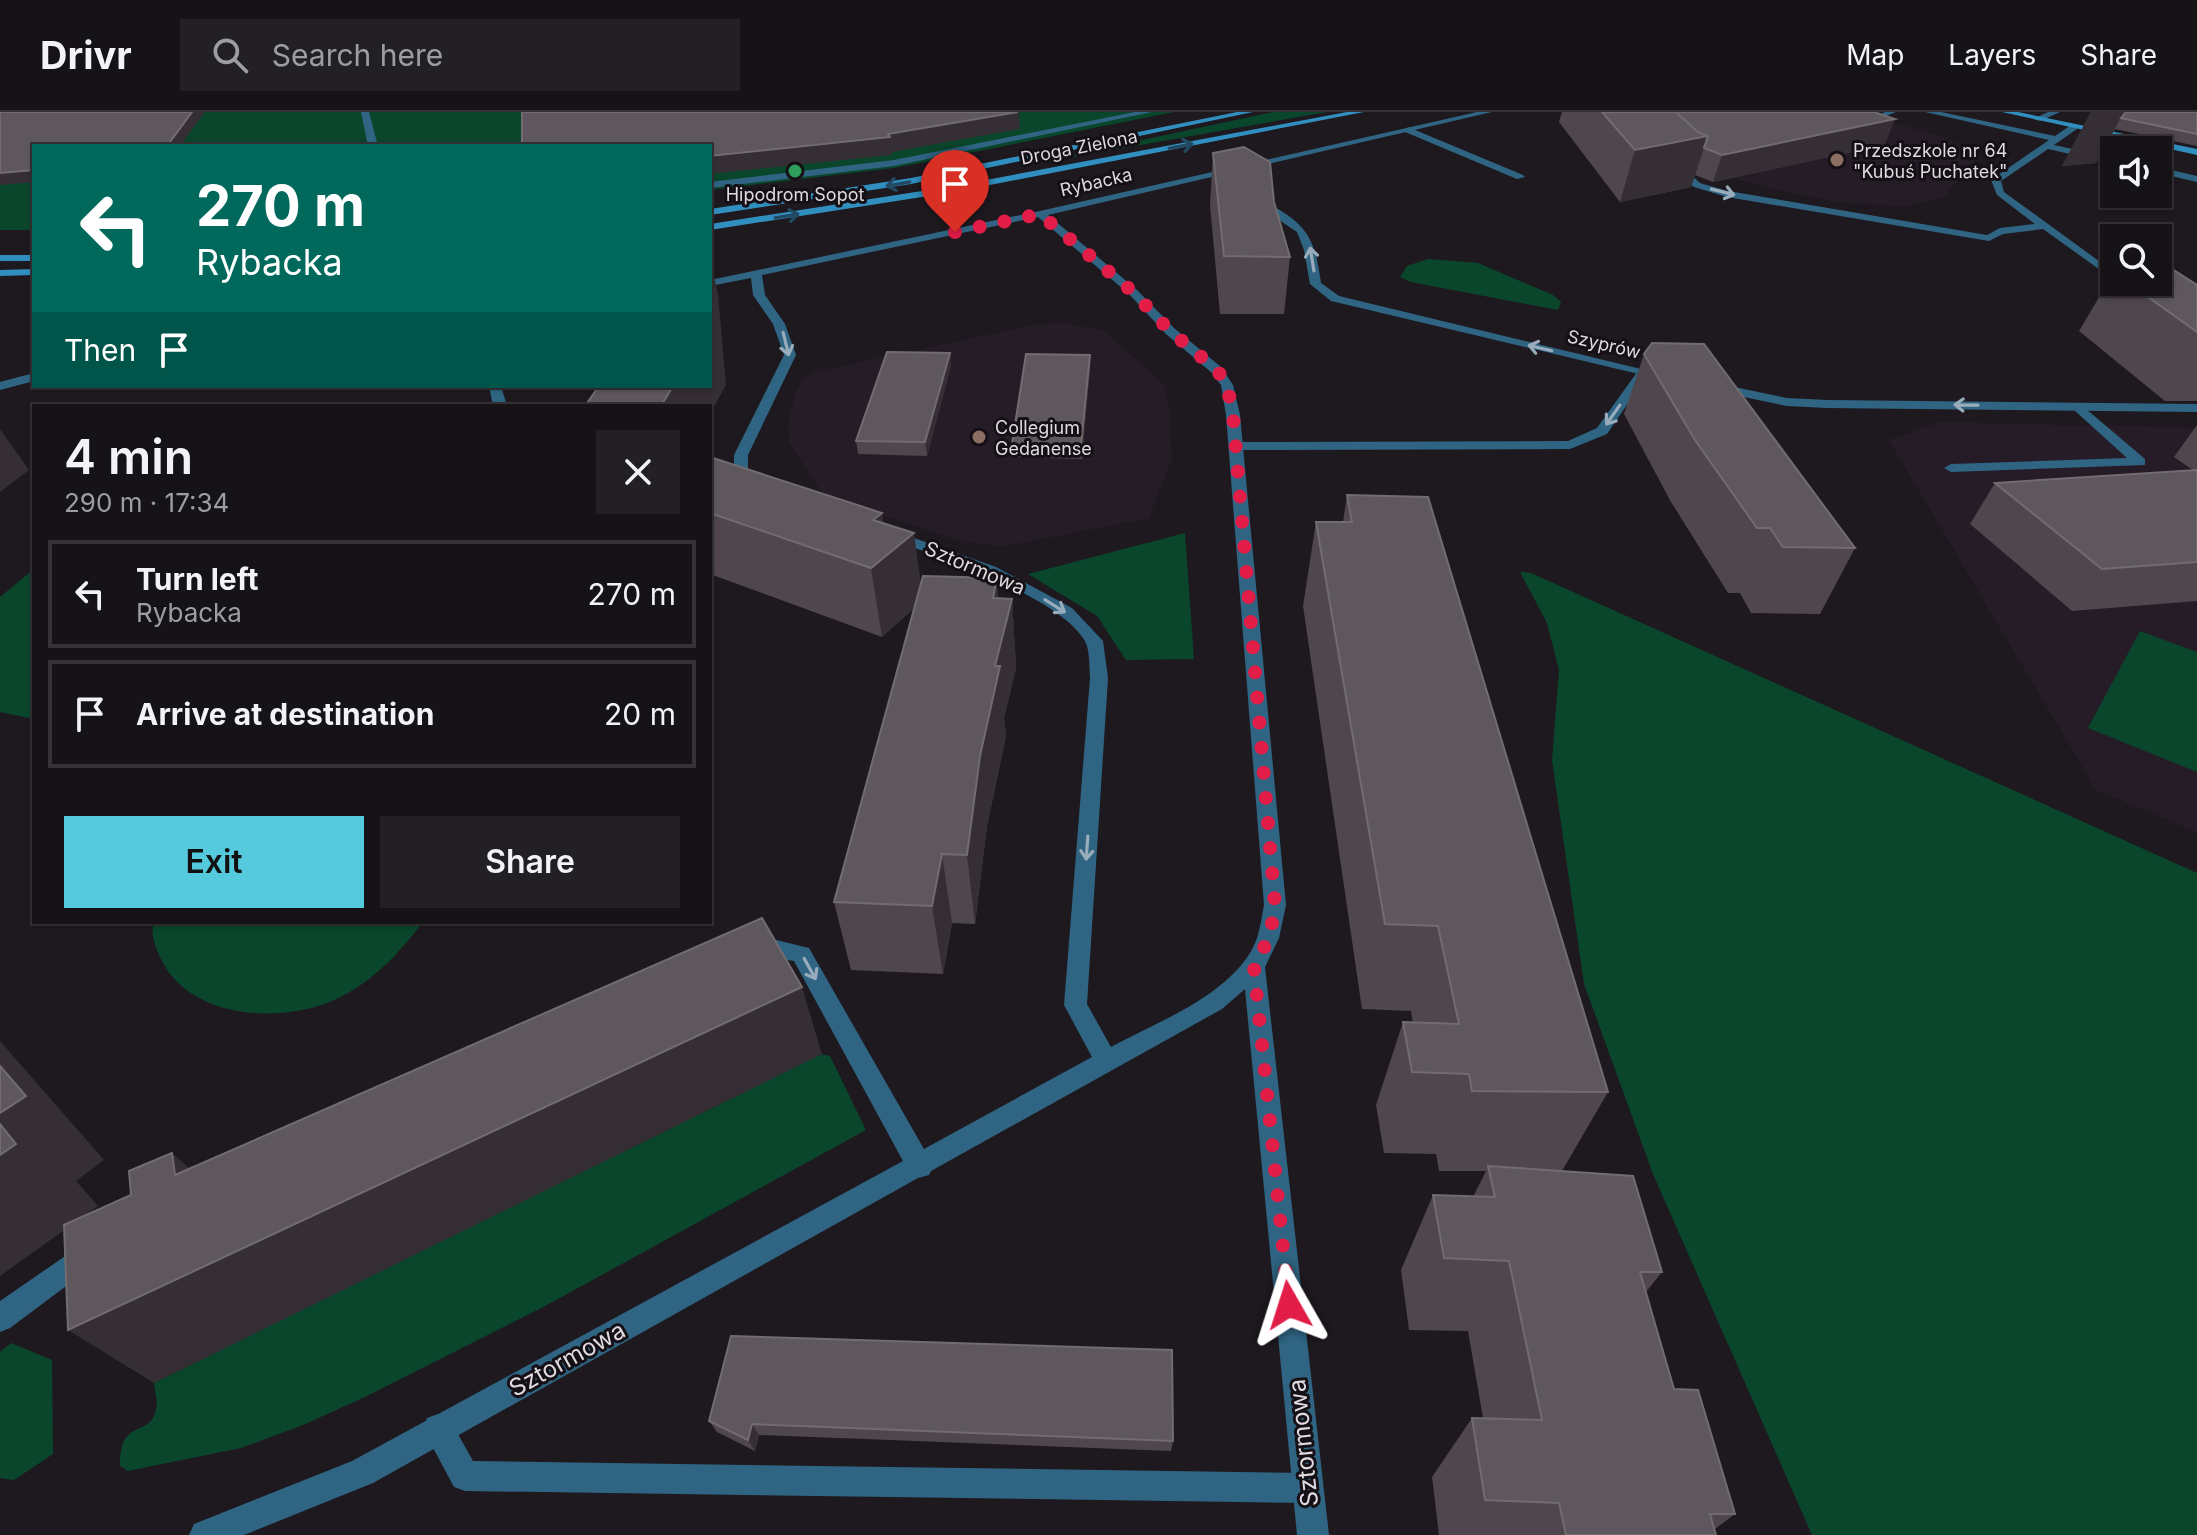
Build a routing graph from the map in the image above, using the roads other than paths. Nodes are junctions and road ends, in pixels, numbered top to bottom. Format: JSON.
{"nodes":[{"id":1,"x":365,"y":112,"type":"edge"},
{"id":2,"x":1148,"y":112,"type":"edge"},
{"id":3,"x":1249,"y":112,"type":"edge"},
{"id":4,"x":1360,"y":112,"type":"edge"},
{"id":5,"x":1488,"y":112,"type":"edge"},
{"id":6,"x":1892,"y":112,"type":"edge"},
{"id":7,"x":1929,"y":112,"type":"edge"},
{"id":8,"x":2006,"y":112,"type":"edge"},
{"id":9,"x":2056,"y":112,"type":"edge"},
{"id":10,"x":2037,"y":119,"type":"junction"},
{"id":11,"x":1864,"y":120,"type":"edge"},
{"id":12,"x":2074,"y":127,"type":"junction"},
{"id":13,"x":1408,"y":130,"type":"junction"},
{"id":14,"x":2056,"y":139,"type":"junction"},
{"id":15,"x":372,"y":144,"type":"edge"},
{"id":16,"x":2046,"y":146,"type":"junction"},
{"id":17,"x":1663,"y":152,"type":"edge"},
{"id":18,"x":2197,"y":152,"type":"edge"},
{"id":19,"x":2100,"y":158,"type":"edge"},
{"id":20,"x":2172,"y":173,"type":"edge"},
{"id":21,"x":1213,"y":174,"type":"junction"},
{"id":22,"x":1520,"y":177,"type":"dead end"},
{"id":23,"x":2197,"y":179,"type":"edge"},
{"id":24,"x":1226,"y":182,"type":"edge"},
{"id":25,"x":712,"y":185,"type":"edge"},
{"id":26,"x":1239,"y":190,"type":"edge"},
{"id":27,"x":712,"y":212,"type":"edge"},
{"id":28,"x":1040,"y":214,"type":"junction"},
{"id":29,"x":2044,"y":226,"type":"junction"},
{"id":30,"x":712,"y":227,"type":"edge"},
{"id":31,"x":0,"y":258,"type":"edge"},
{"id":32,"x":32,"y":258,"type":"edge"},
{"id":33,"x":2100,"y":267,"type":"edge"},
{"id":34,"x":32,"y":272,"type":"edge"},
{"id":35,"x":0,"y":273,"type":"edge"},
{"id":36,"x":756,"y":274,"type":"junction"},
{"id":37,"x":712,"y":283,"type":"edge"},
{"id":38,"x":1644,"y":371,"type":"junction"},
{"id":39,"x":32,"y":378,"type":"edge"},
{"id":40,"x":1672,"y":378,"type":"edge"},
{"id":41,"x":1701,"y":384,"type":"edge"},
{"id":42,"x":0,"y":386,"type":"edge"},
{"id":43,"x":2079,"y":407,"type":"junction"},
{"id":44,"x":2197,"y":408,"type":"edge"},
{"id":45,"x":1236,"y":446,"type":"junction"},
{"id":46,"x":1951,"y":468,"type":"dead end"},
{"id":47,"x":770,"y":491,"type":"edge"},
{"id":48,"x":873,"y":528,"type":"edge"},
{"id":49,"x":732,"y":952,"type":"edge"},
{"id":50,"x":1254,"y":968,"type":"junction"},
{"id":51,"x":1106,"y":1060,"type":"junction"},
{"id":52,"x":920,"y":1167,"type":"junction"},
{"id":53,"x":112,"y":1236,"type":"edge"},
{"id":54,"x":0,"y":1318,"type":"edge"},
{"id":55,"x":438,"y":1429,"type":"junction"},
{"id":56,"x":1308,"y":1488,"type":"junction"},
{"id":57,"x":205,"y":1535,"type":"edge"},
{"id":58,"x":1313,"y":1535,"type":"edge"}],
"edges":[{"from":1,"to":15,"type":"street"},
{"from":2,"to":25,"type":"street"},
{"from":3,"to":27,"type":"street","name":"Droga Zielona","one_way":true},
{"from":30,"to":4,"type":"street","name":"Droga Zielona","one_way":true},
{"from":5,"to":13,"type":"street","name":"Rybacka"},
{"from":6,"to":11,"type":"street"},
{"from":7,"to":14,"type":"street"},
{"from":8,"to":10,"type":"street"},
{"from":9,"to":10,"type":"street"},
{"from":10,"to":12,"type":"street"},
{"from":12,"to":14,"type":"street"},
{"from":12,"to":18,"type":"street"},
{"from":13,"to":21,"type":"street","name":"Rybacka"},
{"from":13,"to":22,"type":"street"},
{"from":14,"to":16,"type":"street"},
{"from":16,"to":19,"type":"street"},
{"from":16,"to":29,"type":"street"},
{"from":17,"to":29,"type":"street","one_way":true},
{"from":20,"to":23,"type":"street"},
{"from":21,"to":24,"type":"street"},
{"from":21,"to":28,"type":"street","name":"Rybacka"},
{"from":38,"to":26,"type":"street","name":"Szyprów","one_way":true},
{"from":28,"to":36,"type":"street","name":"Rybacka"},
{"from":28,"to":45,"type":"street","name":"Sztormowa"},
{"from":29,"to":33,"type":"street"},
{"from":31,"to":32,"type":"street"},
{"from":34,"to":35,"type":"street"},
{"from":36,"to":37,"type":"street","name":"Rybacka"},
{"from":36,"to":47,"type":"street","one_way":true},
{"from":38,"to":40,"type":"street","name":"Szyprów"},
{"from":38,"to":45,"type":"street","one_way":true},
{"from":39,"to":42,"type":"street"},
{"from":43,"to":41,"type":"street","one_way":true},
{"from":43,"to":44,"type":"street"},
{"from":43,"to":46,"type":"street"},
{"from":45,"to":50,"type":"street","name":"Sztormowa"},
{"from":48,"to":51,"type":"street","name":"Sztormowa","one_way":true},
{"from":49,"to":52,"type":"street","one_way":true},
{"from":50,"to":51,"type":"street","name":"Sztormowa"},
{"from":50,"to":56,"type":"street","name":"Sztormowa"},
{"from":51,"to":52,"type":"street","name":"Sztormowa"},
{"from":52,"to":55,"type":"street","name":"Sztormowa"},
{"from":53,"to":54,"type":"street"},
{"from":55,"to":56,"type":"street"},
{"from":55,"to":57,"type":"street","name":"Sztormowa"},
{"from":56,"to":58,"type":"street","name":"Sztormowa"}]}
